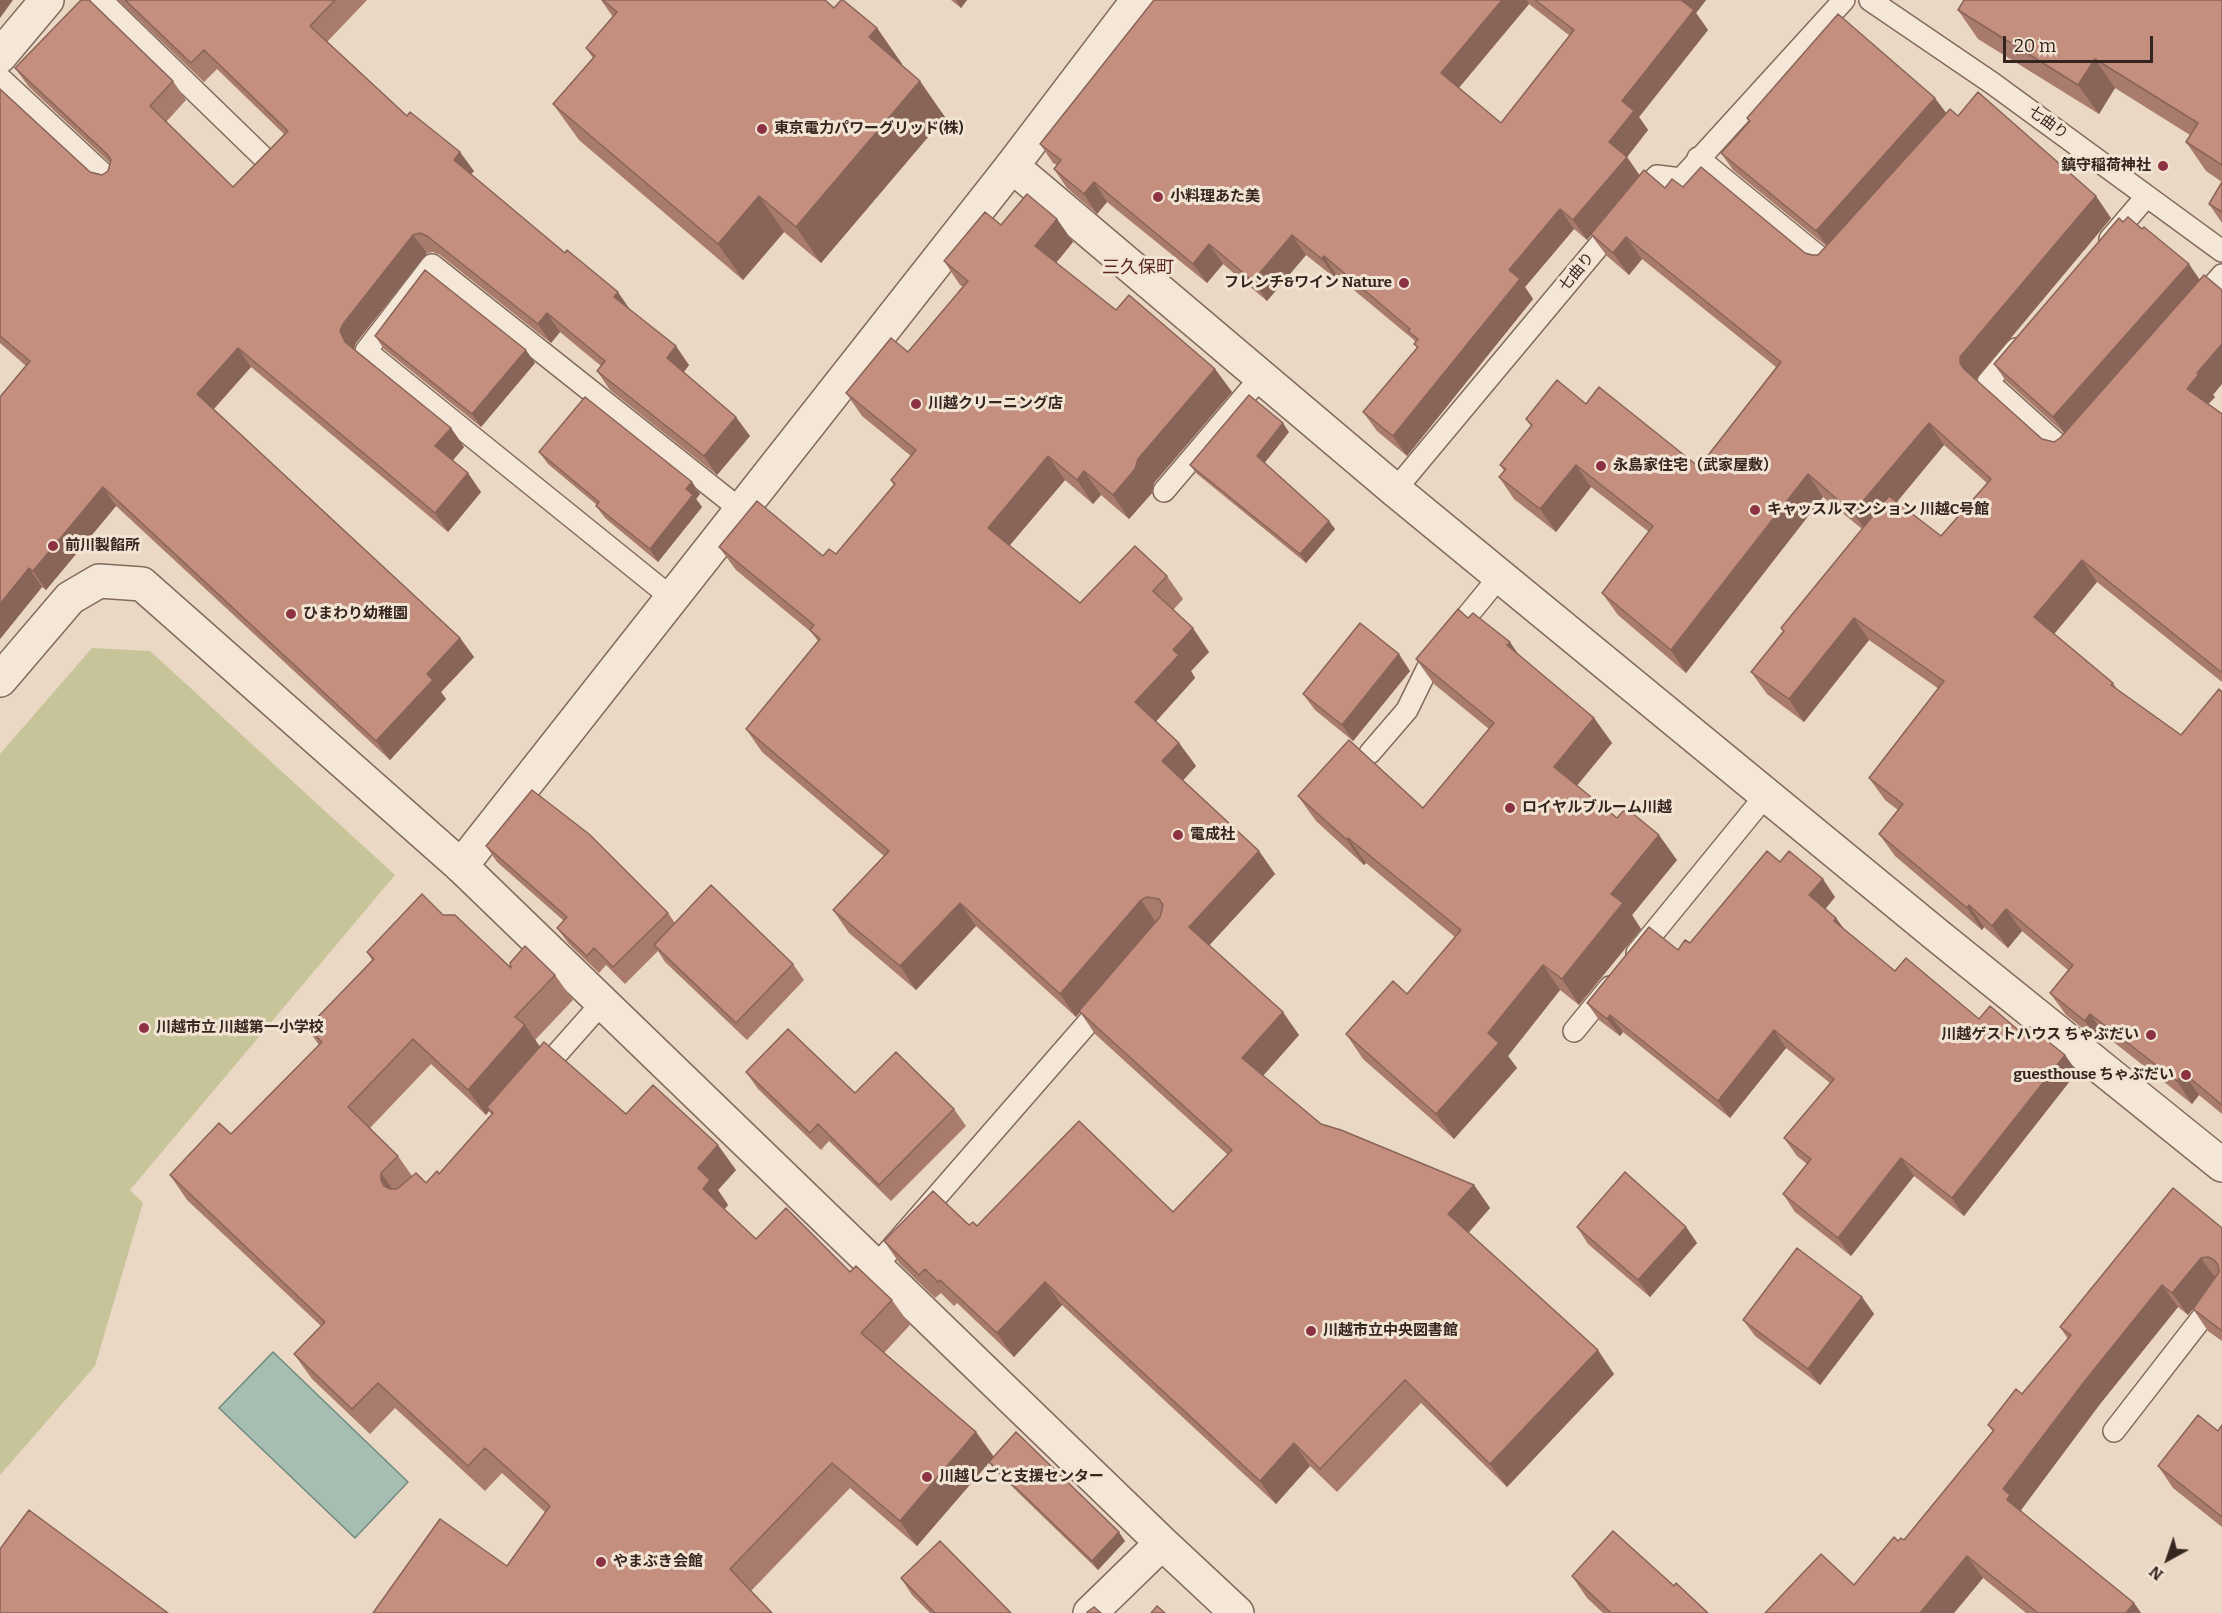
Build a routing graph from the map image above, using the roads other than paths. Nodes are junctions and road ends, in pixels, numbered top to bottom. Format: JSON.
{"nodes":[{"id":1,"x":47,"y":0,"type":"edge"},
{"id":2,"x":101,"y":0,"type":"edge"},
{"id":3,"x":1138,"y":0,"type":"edge"},
{"id":4,"x":1844,"y":0,"type":"edge"},
{"id":5,"x":1870,"y":0,"type":"edge"},
{"id":6,"x":0,"y":56,"type":"edge"},
{"id":7,"x":0,"y":78,"type":"edge"},
{"id":8,"x":1992,"y":83,"type":"junction"},
{"id":9,"x":1976,"y":100,"type":"edge"},
{"id":10,"x":1698,"y":158,"type":"junction"},
{"id":11,"x":265,"y":159,"type":"edge"},
{"id":12,"x":1012,"y":166,"type":"junction"},
{"id":13,"x":112,"y":182,"type":"edge"},
{"id":14,"x":2146,"y":197,"type":"junction"},
{"id":15,"x":1852,"y":239,"type":"edge"},
{"id":16,"x":2101,"y":250,"type":"edge"},
{"id":17,"x":2222,"y":250,"type":"edge"},
{"id":18,"x":2222,"y":275,"type":"edge"},
{"id":19,"x":2183,"y":320,"type":"edge"},
{"id":20,"x":2025,"y":338,"type":"edge"},
{"id":21,"x":1261,"y":377,"type":"junction"},
{"id":22,"x":2089,"y":425,"type":"edge"},
{"id":23,"x":1395,"y":490,"type":"junction"},
{"id":24,"x":1164,"y":491,"type":"dead end"},
{"id":25,"x":741,"y":510,"type":"junction"},
{"id":26,"x":1500,"y":576,"type":"junction"},
{"id":27,"x":672,"y":598,"type":"junction"},
{"id":28,"x":0,"y":680,"type":"edge"},
{"id":29,"x":1370,"y":753,"type":"dead end"},
{"id":30,"x":1766,"y":795,"type":"junction"},
{"id":31,"x":461,"y":866,"type":"junction"},
{"id":32,"x":1120,"y":986,"type":"edge"},
{"id":33,"x":602,"y":1003,"type":"junction"},
{"id":34,"x":1574,"y":1031,"type":"dead end"},
{"id":35,"x":525,"y":1089,"type":"edge"},
{"id":36,"x":2222,"y":1165,"type":"edge"},
{"id":37,"x":876,"y":1266,"type":"junction"},
{"id":38,"x":2222,"y":1292,"type":"edge"},
{"id":39,"x":2114,"y":1431,"type":"dead end"},
{"id":40,"x":1162,"y":1543,"type":"junction"},
{"id":41,"x":1090,"y":1613,"type":"edge"},
{"id":42,"x":1237,"y":1613,"type":"edge"}],
"edges":[{"from":1,"to":6,"type":"street"},
{"from":2,"to":11,"type":"lane"},
{"from":3,"to":12,"type":"street"},
{"from":4,"to":10,"type":"lane","name":"七曲り"},
{"from":5,"to":8,"type":"lane","name":"七曲り"},
{"from":7,"to":13,"type":"lane"},
{"from":8,"to":9,"type":"lane"},
{"from":8,"to":14,"type":"lane","name":"七曲り"},
{"from":10,"to":15,"type":"lane"},
{"from":10,"to":23,"type":"lane","name":"七曲り"},
{"from":12,"to":21,"type":"street"},
{"from":12,"to":25,"type":"street"},
{"from":14,"to":16,"type":"lane"},
{"from":14,"to":17,"type":"lane","name":"七曲り"},
{"from":18,"to":19,"type":"lane"},
{"from":20,"to":22,"type":"lane"},
{"from":21,"to":23,"type":"street"},
{"from":21,"to":24,"type":"lane"},
{"from":23,"to":26,"type":"street"},
{"from":25,"to":27,"type":"street"},
{"from":25,"to":27,"type":"lane"},
{"from":26,"to":29,"type":"lane"},
{"from":26,"to":30,"type":"street"},
{"from":27,"to":31,"type":"street"},
{"from":28,"to":31,"type":"street"},
{"from":30,"to":34,"type":"lane"},
{"from":30,"to":36,"type":"street"},
{"from":31,"to":33,"type":"street"},
{"from":32,"to":37,"type":"lane"},
{"from":33,"to":35,"type":"lane"},
{"from":33,"to":37,"type":"street"},
{"from":37,"to":40,"type":"street"},
{"from":38,"to":39,"type":"lane"},
{"from":40,"to":41,"type":"street"},
{"from":40,"to":42,"type":"street"}]}
